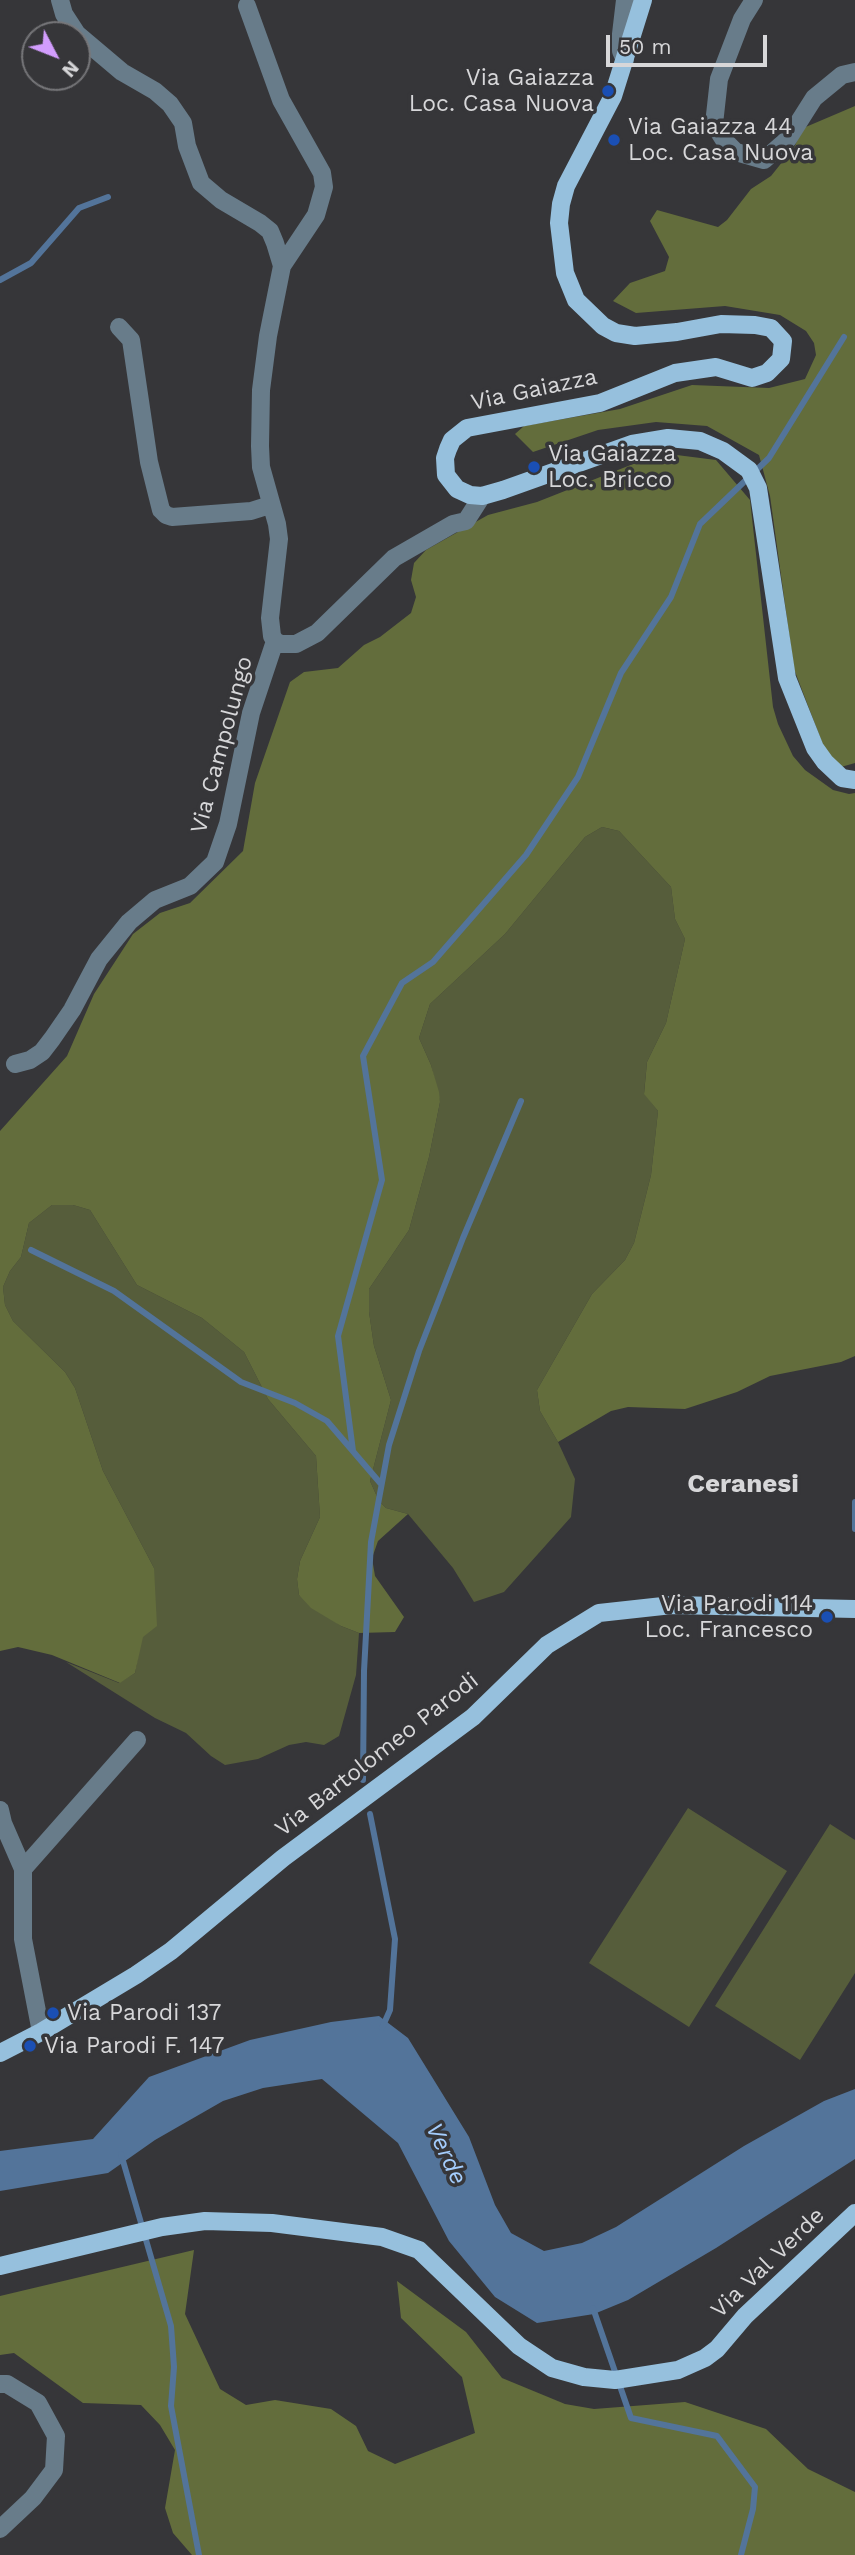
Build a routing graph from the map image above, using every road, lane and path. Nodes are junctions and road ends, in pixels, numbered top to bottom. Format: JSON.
{"nodes":[{"id":1,"x":60,"y":0,"type":"edge"},
{"id":2,"x":625,"y":0,"type":"edge"},
{"id":3,"x":643,"y":0,"type":"edge"},
{"id":4,"x":754,"y":0,"type":"edge"},
{"id":5,"x":247,"y":6,"type":"dead end"},
{"id":6,"x":625,"y":60,"type":"junction"},
{"id":7,"x":855,"y":72,"type":"edge"},
{"id":8,"x":282,"y":266,"type":"junction"},
{"id":9,"x":119,"y":327,"type":"dead end"},
{"id":10,"x":482,"y":496,"type":"junction"},
{"id":11,"x":270,"y":505,"type":"junction"},
{"id":12,"x":275,"y":641,"type":"junction"},
{"id":13,"x":855,"y":780,"type":"edge"},
{"id":14,"x":15,"y":1064,"type":"dead end"},
{"id":15,"x":855,"y":1609,"type":"edge"},
{"id":16,"x":137,"y":1740,"type":"dead end"},
{"id":17,"x":0,"y":1811,"type":"edge"},
{"id":18,"x":23,"y":1869,"type":"junction"},
{"id":19,"x":41,"y":2032,"type":"junction"},
{"id":20,"x":0,"y":2053,"type":"edge"},
{"id":21,"x":855,"y":2213,"type":"edge"},
{"id":22,"x":0,"y":2266,"type":"edge"},
{"id":23,"x":0,"y":2384,"type":"edge"},
{"id":24,"x":0,"y":2529,"type":"edge"}],
"edges":[{"from":1,"to":8,"type":"street"},
{"from":2,"to":6,"type":"street","name":"Via Gaiazza"},
{"from":3,"to":6,"type":"main road","name":"Via Gaiazza"},
{"from":4,"to":7,"type":"street"},
{"from":5,"to":8,"type":"street"},
{"from":6,"to":10,"type":"main road","name":"Via Gaiazza"},
{"from":8,"to":11,"type":"street","name":"Via Campolungo"},
{"from":9,"to":11,"type":"street"},
{"from":10,"to":12,"type":"street","name":"Via Campolungo"},
{"from":10,"to":13,"type":"main road"},
{"from":11,"to":12,"type":"street","name":"Via Campolungo"},
{"from":12,"to":14,"type":"street","name":"Via Campolungo"},
{"from":15,"to":19,"type":"main road","name":"Via Bartolomeo Parodi"},
{"from":16,"to":18,"type":"street"},
{"from":17,"to":18,"type":"street"},
{"from":18,"to":19,"type":"street"},
{"from":19,"to":20,"type":"main road","name":"Via Bartolomeo Parodi"},
{"from":21,"to":22,"type":"main road","name":"Via Val Verde"},
{"from":23,"to":24,"type":"street"}]}
